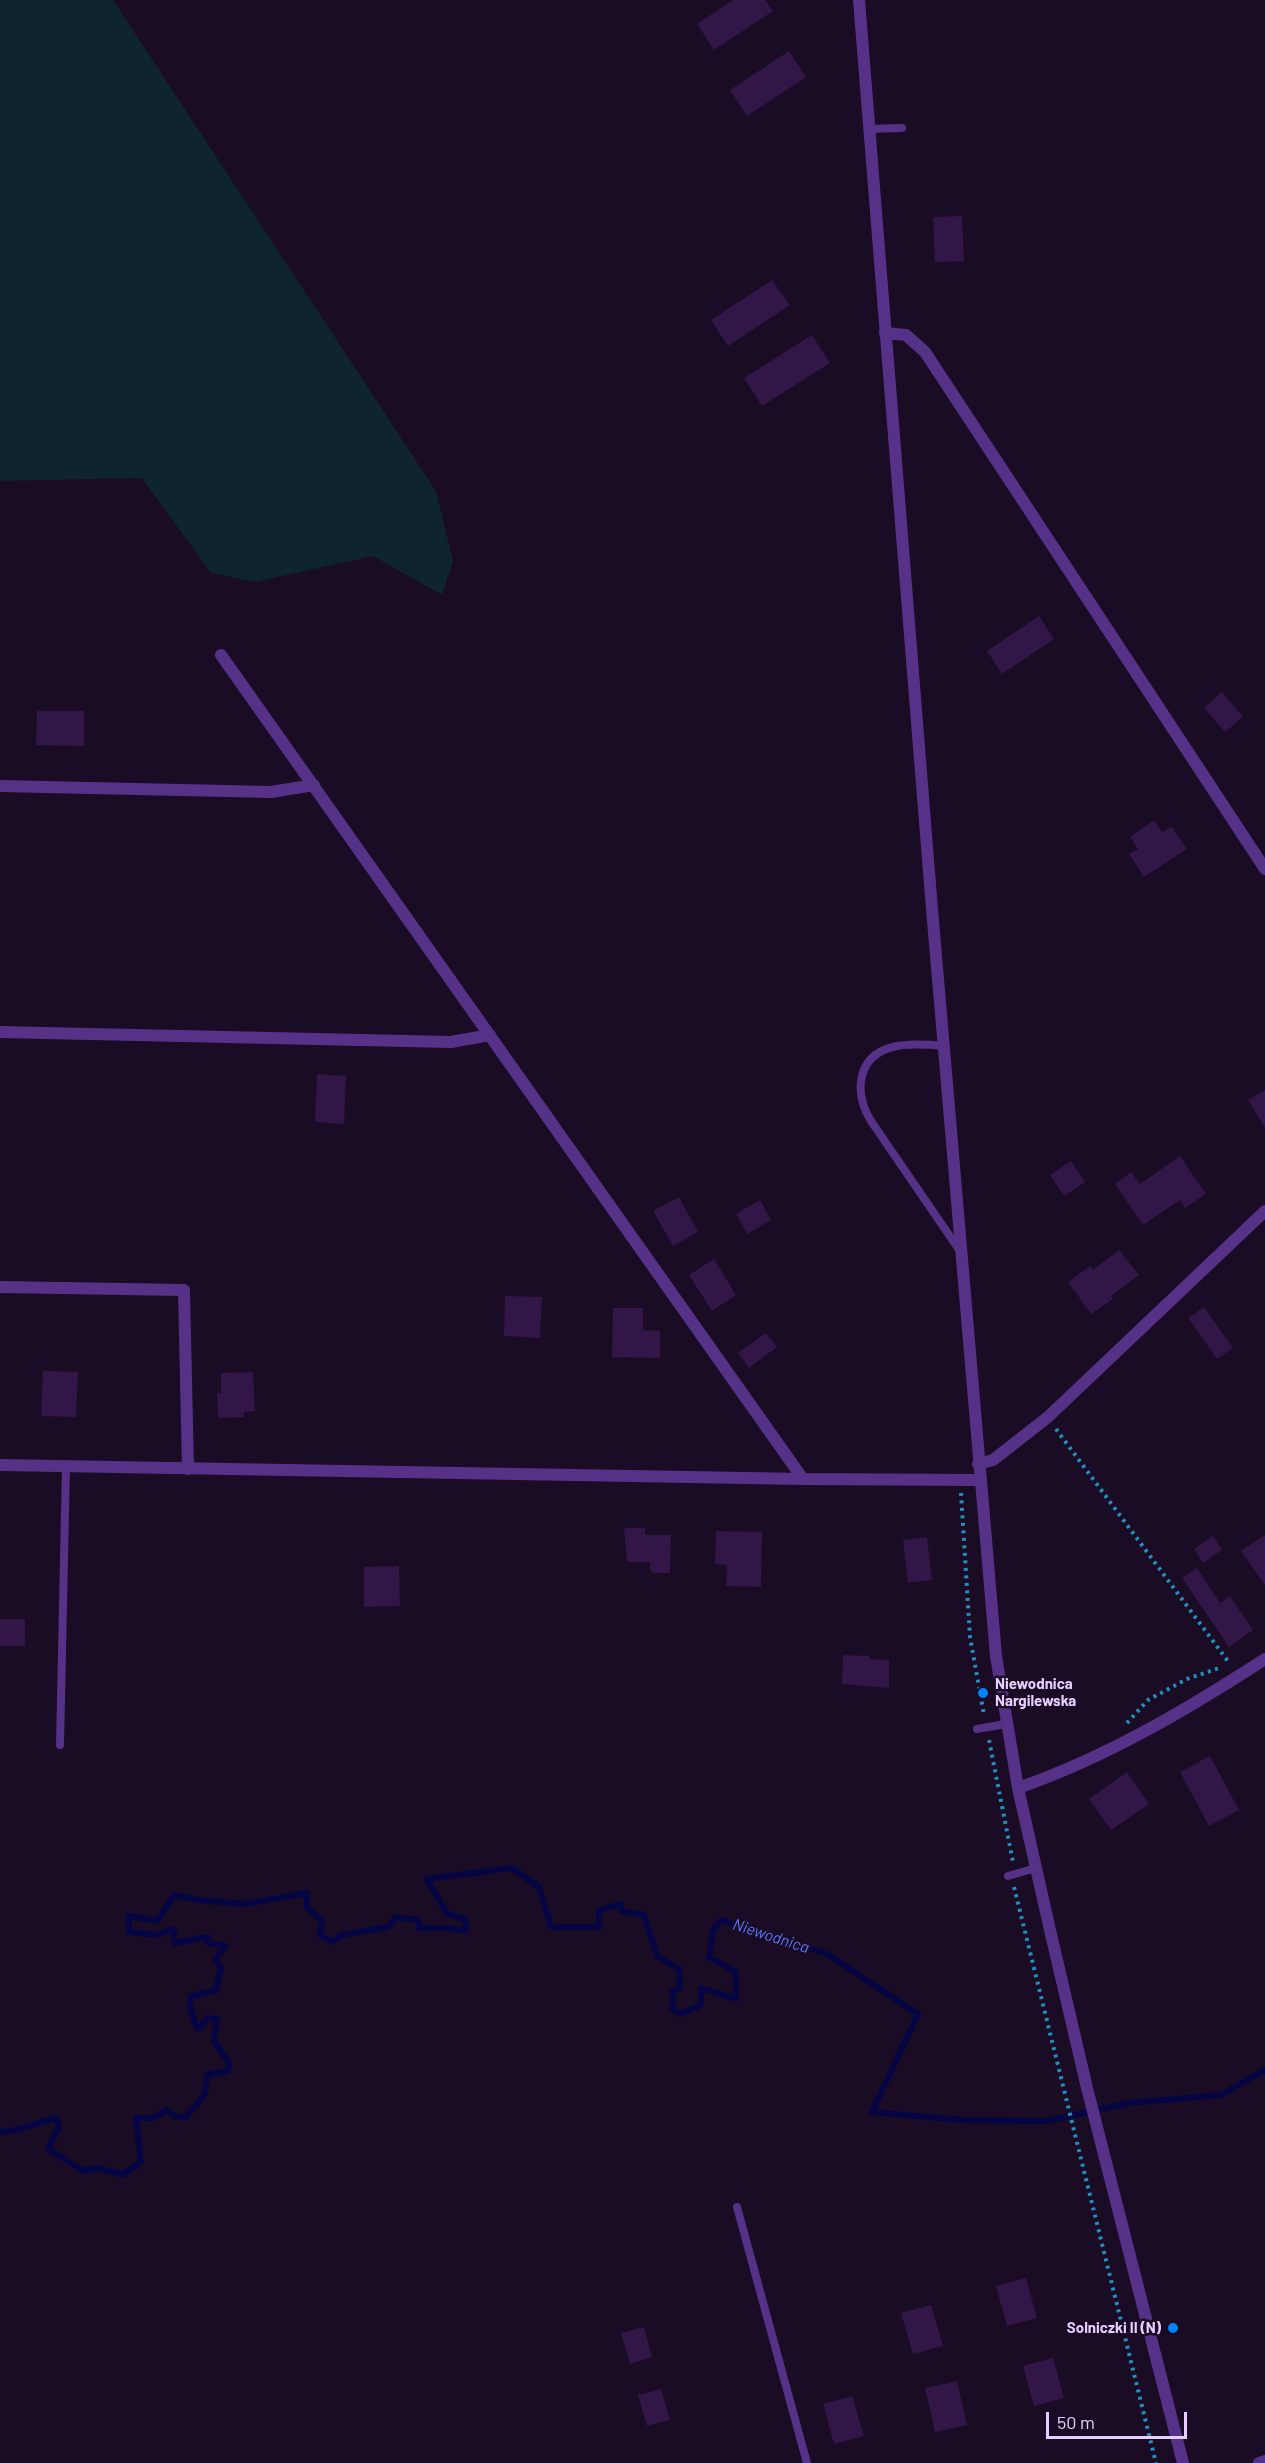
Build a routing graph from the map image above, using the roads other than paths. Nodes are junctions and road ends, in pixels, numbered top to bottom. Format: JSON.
{"nodes":[{"id":1,"x":859,"y":0,"type":"edge"},
{"id":2,"x":902,"y":128,"type":"dead end"},
{"id":3,"x":869,"y":129,"type":"junction"},
{"id":4,"x":885,"y":333,"type":"junction"},
{"id":5,"x":221,"y":655,"type":"dead end"},
{"id":6,"x":314,"y":785,"type":"junction"},
{"id":7,"x":0,"y":786,"type":"edge"},
{"id":8,"x":1265,"y":869,"type":"edge"},
{"id":9,"x":0,"y":1032,"type":"edge"},
{"id":10,"x":490,"y":1035,"type":"junction"},
{"id":11,"x":944,"y":1046,"type":"junction"},
{"id":12,"x":1265,"y":1211,"type":"edge"},
{"id":13,"x":961,"y":1252,"type":"junction"},
{"id":14,"x":0,"y":1287,"type":"edge"},
{"id":15,"x":978,"y":1464,"type":"junction"},
{"id":16,"x":0,"y":1465,"type":"edge"},
{"id":17,"x":66,"y":1467,"type":"junction"},
{"id":18,"x":189,"y":1469,"type":"junction"},
{"id":19,"x":803,"y":1479,"type":"junction"},
{"id":20,"x":980,"y":1480,"type":"junction"},
{"id":21,"x":1265,"y":1659,"type":"edge"},
{"id":22,"x":1006,"y":1724,"type":"junction"},
{"id":23,"x":977,"y":1729,"type":"dead end"},
{"id":24,"x":60,"y":1745,"type":"dead end"},
{"id":25,"x":1018,"y":1788,"type":"junction"},
{"id":26,"x":1036,"y":1868,"type":"junction"},
{"id":27,"x":1008,"y":1876,"type":"dead end"},
{"id":28,"x":737,"y":2207,"type":"dead end"},
{"id":29,"x":1265,"y":2461,"type":"edge"},
{"id":30,"x":807,"y":2463,"type":"edge"},
{"id":31,"x":1183,"y":2463,"type":"edge"},
{"id":32,"x":1259,"y":2463,"type":"edge"}],
"edges":[{"from":1,"to":3,"type":"street"},
{"from":2,"to":3,"type":"lane"},
{"from":3,"to":4,"type":"street"},
{"from":4,"to":8,"type":"street"},
{"from":4,"to":11,"type":"street"},
{"from":5,"to":6,"type":"street"},
{"from":6,"to":7,"type":"street"},
{"from":6,"to":10,"type":"street"},
{"from":9,"to":10,"type":"street"},
{"from":10,"to":19,"type":"street"},
{"from":11,"to":13,"type":"street"},
{"from":11,"to":13,"type":"lane"},
{"from":12,"to":15,"type":"street"},
{"from":13,"to":15,"type":"street"},
{"from":14,"to":18,"type":"street"},
{"from":15,"to":20,"type":"street"},
{"from":16,"to":17,"type":"street"},
{"from":17,"to":18,"type":"street"},
{"from":17,"to":24,"type":"lane"},
{"from":18,"to":19,"type":"street"},
{"from":19,"to":20,"type":"street"},
{"from":20,"to":22,"type":"street"},
{"from":21,"to":25,"type":"street"},
{"from":22,"to":23,"type":"lane"},
{"from":22,"to":25,"type":"street"},
{"from":25,"to":26,"type":"street"},
{"from":26,"to":27,"type":"lane"},
{"from":26,"to":31,"type":"street"},
{"from":28,"to":30,"type":"lane"},
{"from":29,"to":32,"type":"street"}]}
